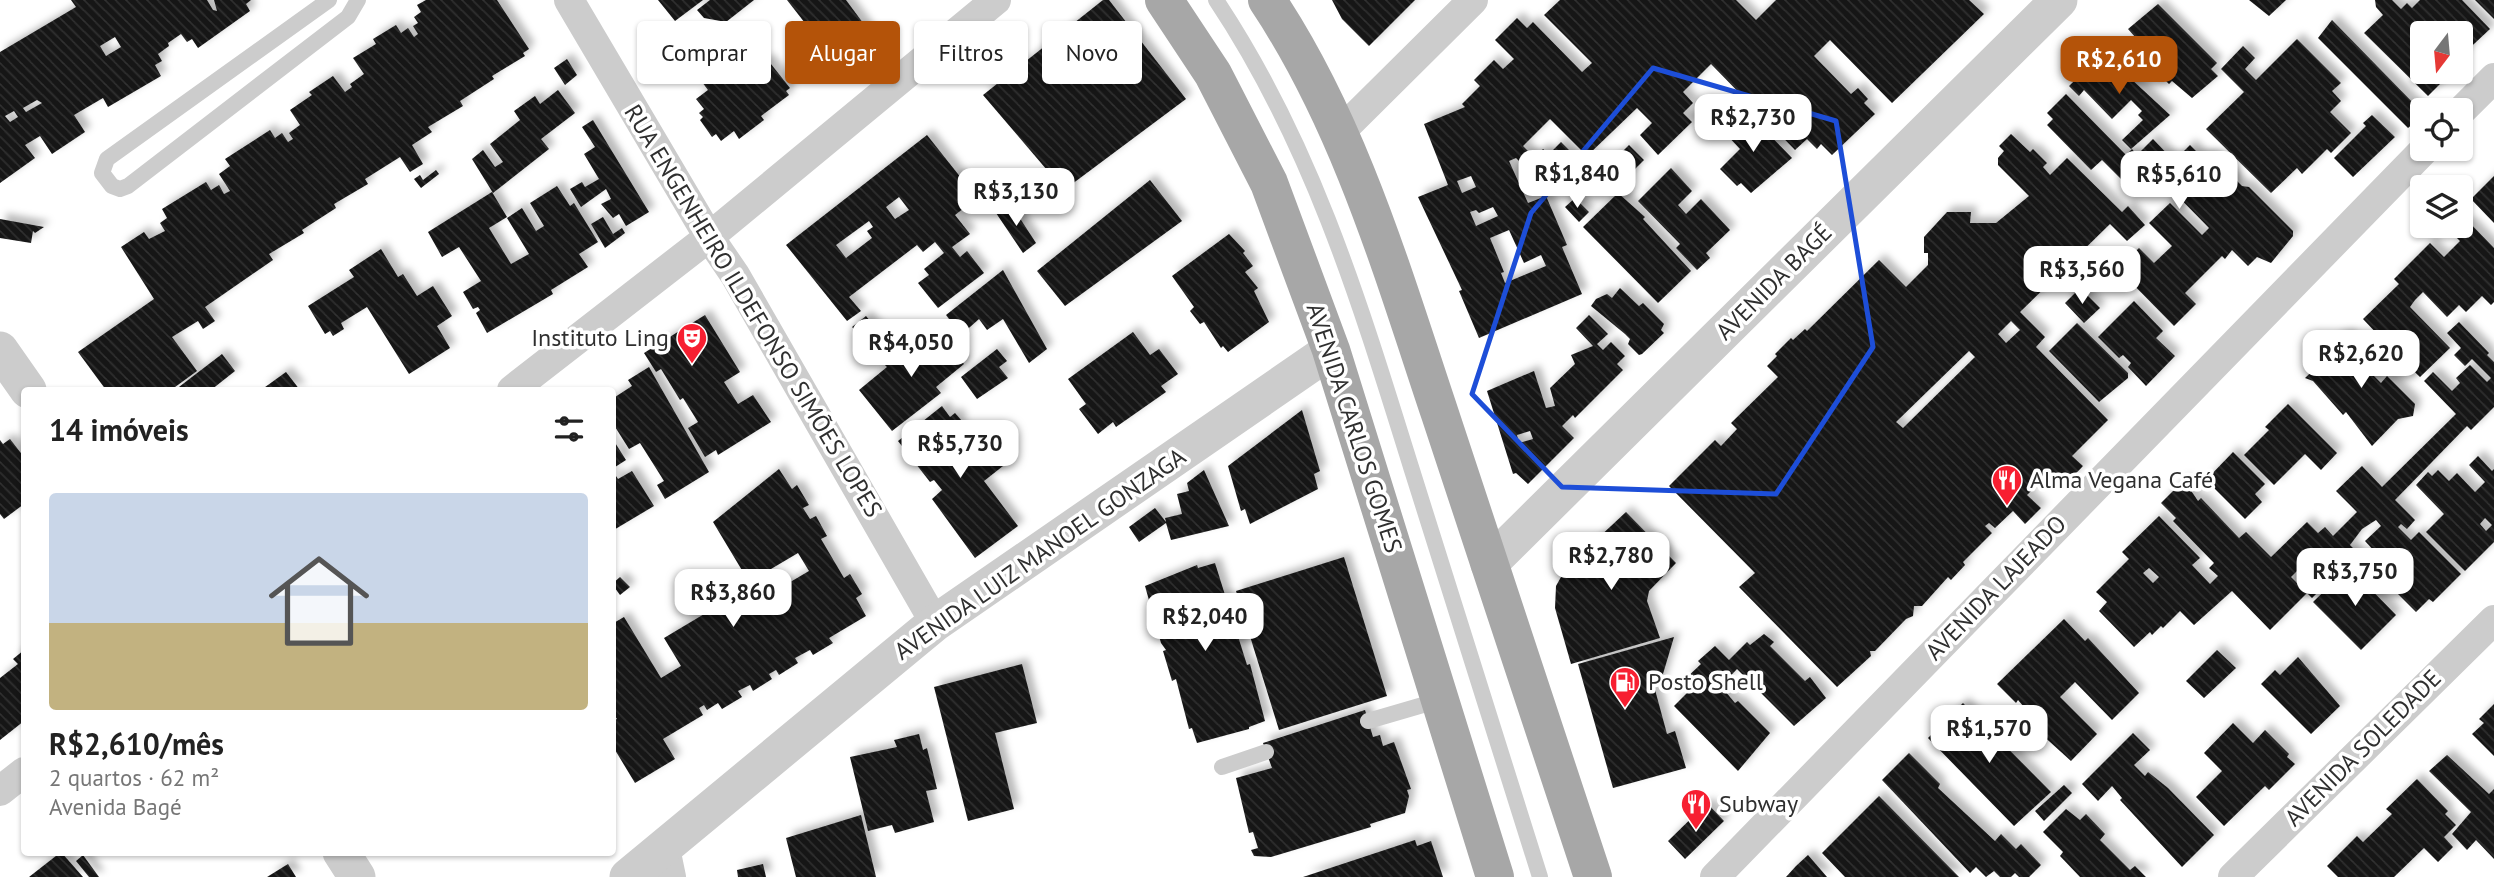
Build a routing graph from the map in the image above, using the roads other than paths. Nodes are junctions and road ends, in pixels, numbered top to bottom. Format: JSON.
{"nodes":[{"id":1,"x":329,"y":0,"type":"edge"},
{"id":2,"x":358,"y":0,"type":"edge"},
{"id":3,"x":569,"y":0,"type":"edge"},
{"id":4,"x":996,"y":0,"type":"edge"},
{"id":5,"x":1164,"y":0,"type":"edge"},
{"id":6,"x":1216,"y":0,"type":"edge"},
{"id":7,"x":1267,"y":0,"type":"edge"},
{"id":8,"x":1473,"y":0,"type":"edge"},
{"id":9,"x":2059,"y":0,"type":"edge"},
{"id":10,"x":2494,"y":78,"type":"edge"},
{"id":11,"x":2473,"y":99,"type":"edge"},
{"id":12,"x":1339,"y":134,"type":"junction"},
{"id":13,"x":2413,"y":161,"type":"edge"},
{"id":14,"x":709,"y":237,"type":"junction"},
{"id":15,"x":0,"y":350,"type":"edge"},
{"id":16,"x":1331,"y":350,"type":"junction"},
{"id":17,"x":26,"y":387,"type":"edge"},
{"id":18,"x":516,"y":387,"type":"edge"},
{"id":19,"x":1489,"y":564,"type":"junction"},
{"id":20,"x":2494,"y":620,"type":"edge"},
{"id":21,"x":935,"y":623,"type":"junction"},
{"id":22,"x":1440,"y":700,"type":"junction"},
{"id":23,"x":1368,"y":721,"type":"dead end"},
{"id":24,"x":1266,"y":752,"type":"dead end"},
{"id":25,"x":1222,"y":767,"type":"dead end"},
{"id":26,"x":21,"y":774,"type":"edge"},
{"id":27,"x":0,"y":791,"type":"edge"},
{"id":28,"x":344,"y":856,"type":"edge"},
{"id":29,"x":668,"y":862,"type":"edge"},
{"id":30,"x":357,"y":877,"type":"edge"},
{"id":31,"x":628,"y":877,"type":"edge"},
{"id":32,"x":1495,"y":877,"type":"edge"},
{"id":33,"x":1541,"y":877,"type":"edge"},
{"id":34,"x":1593,"y":877,"type":"edge"},
{"id":35,"x":1715,"y":877,"type":"edge"},
{"id":36,"x":2233,"y":877,"type":"edge"}],
"edges":[{"from":1,"to":2,"type":"lane"},
{"from":3,"to":14,"type":"street","name":"RUA ENGENHEIRO ILDEFONSO SIMÕES LOPES"},
{"from":4,"to":14,"type":"street"},
{"from":5,"to":16,"type":"main road","name":"AVENIDA CARLOS GOMES"},
{"from":6,"to":33,"type":"lane"},
{"from":7,"to":12,"type":"main road"},
{"from":8,"to":12,"type":"street"},
{"from":9,"to":19,"type":"street","name":"AVENIDA BAGÉ"},
{"from":10,"to":11,"type":"street"},
{"from":12,"to":19,"type":"main road"},
{"from":13,"to":35,"type":"street","name":"AVENIDA LAJEADO"},
{"from":14,"to":18,"type":"street"},
{"from":14,"to":21,"type":"street","name":"RUA ENGENHEIRO ILDEFONSO SIMÕES LOPES"},
{"from":15,"to":17,"type":"street"},
{"from":16,"to":21,"type":"street","name":"AVENIDA LUIZ MANOEL GONZAGA"},
{"from":16,"to":22,"type":"main road","name":"AVENIDA CARLOS GOMES"},
{"from":19,"to":34,"type":"main road"},
{"from":20,"to":36,"type":"street","name":"AVENIDA SOLEDADE"},
{"from":21,"to":29,"type":"street","name":"AVENIDA LUIZ MANOEL GONZAGA"},
{"from":22,"to":23,"type":"lane"},
{"from":22,"to":32,"type":"main road","name":"AVENIDA CARLOS GOMES"},
{"from":24,"to":25,"type":"lane"},
{"from":26,"to":27,"type":"street"},
{"from":28,"to":30,"type":"street"},
{"from":29,"to":31,"type":"street","name":"AVENIDA LUIZ MANOEL GONZAGA"}]}
